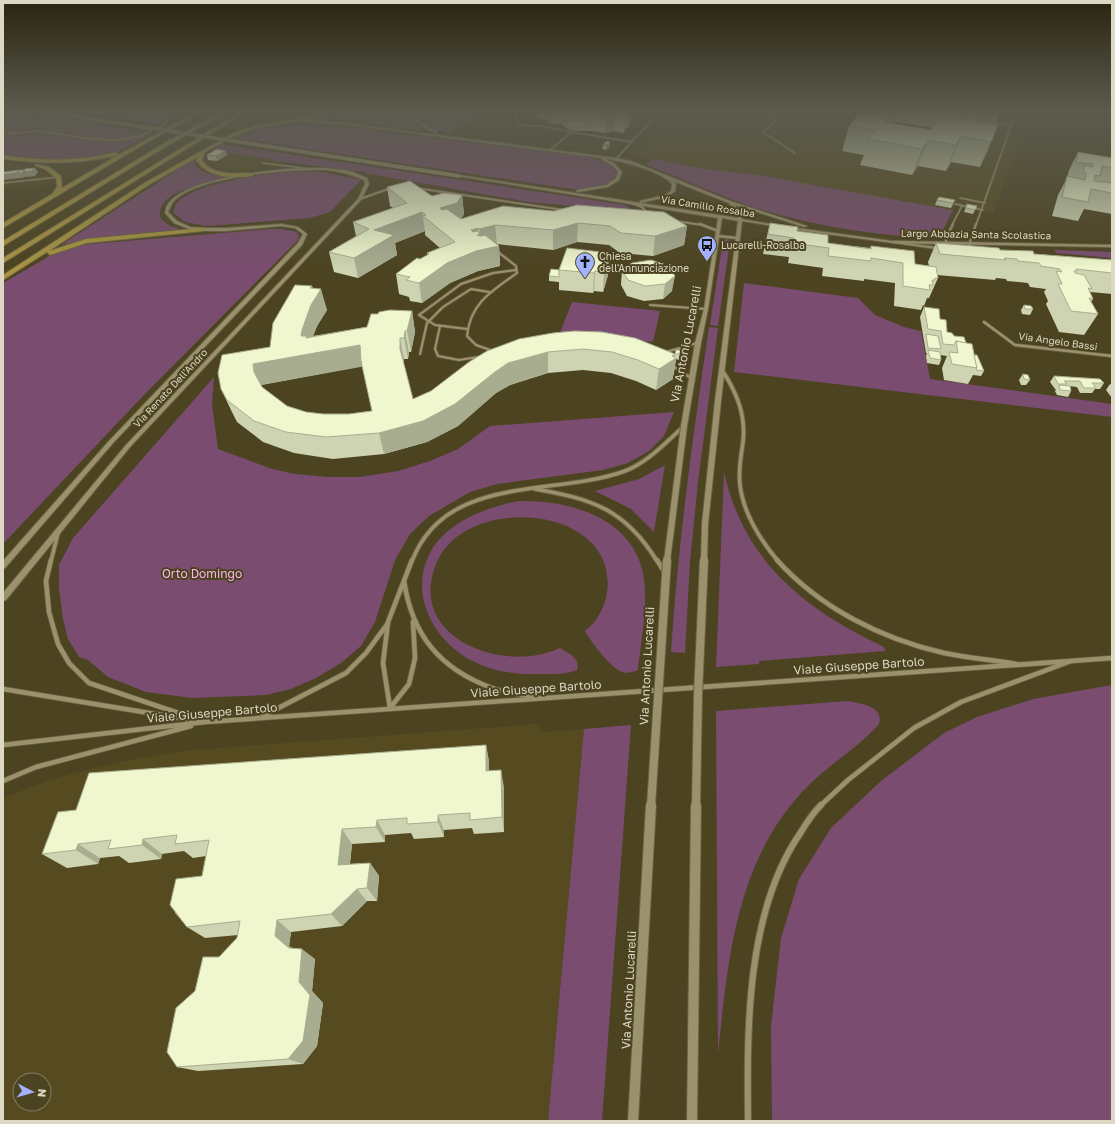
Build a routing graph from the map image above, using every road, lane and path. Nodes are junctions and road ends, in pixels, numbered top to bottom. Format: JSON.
{"nodes":[{"id":1,"x":35,"y":164,"type":"edge"},
{"id":2,"x":106,"y":164,"type":"edge"},
{"id":3,"x":133,"y":164,"type":"edge"},
{"id":4,"x":158,"y":164,"type":"edge"},
{"id":5,"x":180,"y":164,"type":"edge"},
{"id":6,"x":202,"y":164,"type":"edge"},
{"id":7,"x":277,"y":164,"type":"edge"},
{"id":8,"x":384,"y":164,"type":"edge"},
{"id":9,"x":613,"y":164,"type":"edge"},
{"id":10,"x":636,"y":164,"type":"edge"},
{"id":11,"x":997,"y":164,"type":"edge"},
{"id":12,"x":311,"y":168,"type":"junction"},
{"id":13,"x":251,"y":175,"type":"junction"},
{"id":14,"x":59,"y":177,"type":"junction"},
{"id":15,"x":669,"y":177,"type":"junction"},
{"id":16,"x":3,"y":183,"type":"edge"},
{"id":17,"x":392,"y":188,"type":"edge"},
{"id":18,"x":412,"y":188,"type":"edge"},
{"id":19,"x":567,"y":193,"type":"junction"},
{"id":20,"x":55,"y":194,"type":"junction"},
{"id":21,"x":960,"y":198,"type":"dead end"},
{"id":22,"x":360,"y":199,"type":"junction"},
{"id":23,"x":628,"y":202,"type":"junction"},
{"id":24,"x":729,"y":202,"type":"junction"},
{"id":25,"x":985,"y":203,"type":"junction"},
{"id":26,"x":955,"y":204,"type":"edge"},
{"id":27,"x":962,"y":206,"type":"junction"},
{"id":28,"x":983,"y":210,"type":"junction"},
{"id":29,"x":568,"y":211,"type":"edge"},
{"id":30,"x":654,"y":217,"type":"edge"},
{"id":31,"x":720,"y":217,"type":"junction"},
{"id":32,"x":666,"y":220,"type":"edge"},
{"id":33,"x":740,"y":220,"type":"junction"},
{"id":34,"x":3,"y":226,"type":"edge"},
{"id":35,"x":202,"y":230,"type":"junction"},
{"id":36,"x":825,"y":232,"type":"junction"},
{"id":37,"x":718,"y":233,"type":"junction"},
{"id":38,"x":738,"y":238,"type":"junction"},
{"id":39,"x":893,"y":242,"type":"junction"},
{"id":40,"x":944,"y":243,"type":"junction"},
{"id":41,"x":970,"y":243,"type":"junction"},
{"id":42,"x":3,"y":244,"type":"edge"},
{"id":43,"x":1025,"y":244,"type":"junction"},
{"id":44,"x":1112,"y":246,"type":"edge"},
{"id":45,"x":950,"y":248,"type":"joint"},
{"id":46,"x":1024,"y":249,"type":"edge"},
{"id":47,"x":495,"y":250,"type":"edge"},
{"id":48,"x":969,"y":250,"type":"edge"},
{"id":49,"x":3,"y":261,"type":"edge"},
{"id":50,"x":29,"y":262,"type":"junction"},
{"id":51,"x":516,"y":270,"type":"junction"},
{"id":52,"x":3,"y":278,"type":"edge"},
{"id":53,"x":489,"y":292,"type":"junction"},
{"id":54,"x":650,"y":304,"type":"dead end"},
{"id":55,"x":706,"y":309,"type":"junction"},
{"id":56,"x":412,"y":315,"type":"edge"},
{"id":57,"x":419,"y":315,"type":"junction"},
{"id":58,"x":984,"y":322,"type":"dead end"},
{"id":59,"x":427,"y":323,"type":"junction"},
{"id":60,"x":440,"y":326,"type":"junction"},
{"id":61,"x":467,"y":329,"type":"junction"},
{"id":62,"x":698,"y":343,"type":"junction"},
{"id":63,"x":492,"y":351,"type":"junction"},
{"id":64,"x":500,"y":352,"type":"edge"},
{"id":65,"x":661,"y":353,"type":"edge"},
{"id":66,"x":420,"y":354,"type":"dead end"},
{"id":67,"x":1112,"y":356,"type":"edge"},
{"id":68,"x":670,"y":364,"type":"edge"},
{"id":69,"x":722,"y":369,"type":"junction"},
{"id":70,"x":691,"y":378,"type":"junction"},
{"id":71,"x":684,"y":426,"type":"junction"},
{"id":72,"x":531,"y":488,"type":"junction"},
{"id":73,"x":59,"y":530,"type":"junction"},
{"id":74,"x":3,"y":566,"type":"edge"},
{"id":75,"x":665,"y":573,"type":"junction"},
{"id":76,"x":404,"y":579,"type":"junction"},
{"id":77,"x":3,"y":598,"type":"edge"},
{"id":78,"x":413,"y":621,"type":"junction"},
{"id":79,"x":388,"y":622,"type":"junction"},
{"id":80,"x":1112,"y":658,"type":"edge"},
{"id":81,"x":1071,"y":661,"type":"junction"},
{"id":82,"x":1024,"y":665,"type":"junction"},
{"id":83,"x":3,"y":689,"type":"edge"},
{"id":84,"x":544,"y":698,"type":"junction"},
{"id":85,"x":390,"y":708,"type":"junction"},
{"id":86,"x":260,"y":718,"type":"junction"},
{"id":87,"x":205,"y":722,"type":"junction"},
{"id":88,"x":3,"y":745,"type":"edge"},
{"id":89,"x":3,"y":781,"type":"edge"},
{"id":90,"x":633,"y":1121,"type":"edge"},
{"id":91,"x":692,"y":1121,"type":"edge"},
{"id":92,"x":748,"y":1121,"type":"edge"}],
"edges":[{"from":1,"to":14,"type":"highway"},
{"from":2,"to":20,"type":"highway"},
{"from":3,"to":42,"type":"highway"},
{"from":4,"to":49,"type":"highway"},
{"from":5,"to":50,"type":"highway"},
{"from":6,"to":13,"type":"highway"},
{"from":7,"to":12,"type":"lane"},
{"from":8,"to":19,"type":"street","name":"Via Camillo Rosalba","bridge":true},
{"from":9,"to":19,"type":"street"},
{"from":10,"to":15,"type":"street"},
{"from":11,"to":25,"type":"lane"},
{"from":12,"to":13,"type":"street"},
{"from":12,"to":22,"type":"street"},
{"from":13,"to":35,"type":"street"},
{"from":14,"to":16,"type":"lane"},
{"from":14,"to":20,"type":"highway"},
{"from":15,"to":23,"type":"street"},
{"from":15,"to":24,"type":"street"},
{"from":17,"to":22,"type":"street"},
{"from":18,"to":29,"type":"street"},
{"from":19,"to":23,"type":"street","name":"Via Camillo Rosalba"},
{"from":20,"to":34,"type":"highway"},
{"from":21,"to":25,"type":"lane"},
{"from":22,"to":73,"type":"street","name":"Via Renato Dell'Andro"},
{"from":23,"to":30,"type":"street"},
{"from":23,"to":31,"type":"street","name":"Via Camillo Rosalba"},
{"from":24,"to":33,"type":"street"},
{"from":24,"to":36,"type":"street"},
{"from":25,"to":28,"type":"lane"},
{"from":26,"to":27,"type":"lane"},
{"from":27,"to":28,"type":"lane"},
{"from":27,"to":40,"type":"lane"},
{"from":28,"to":41,"type":"lane"},
{"from":31,"to":33,"type":"street","name":"Via Camillo Rosalba"},
{"from":31,"to":37,"type":"street","name":"Via Antonio Lucarelli"},
{"from":32,"to":37,"type":"street"},
{"from":33,"to":36,"type":"street","name":"Via Camillo Rosalba"},
{"from":33,"to":38,"type":"street"},
{"from":35,"to":50,"type":"highway"},
{"from":35,"to":74,"type":"street","name":"Via Renato Dell'Andro"},
{"from":36,"to":39,"type":"street","name":"Via Camillo Rosalba"},
{"from":37,"to":38,"type":"street"},
{"from":37,"to":55,"type":"street","name":"Via Antonio Lucarelli"},
{"from":38,"to":69,"type":"street"},
{"from":39,"to":40,"type":"street","name":"Largo Abbazia Santa Scolastica"},
{"from":39,"to":45,"type":"street","name":"Largo Abbazia Santa Scolastica"},
{"from":40,"to":41,"type":"street","name":"Largo Abbazia Santa Scolastica"},
{"from":40,"to":45,"type":"lane"},
{"from":41,"to":43,"type":"street","name":"Largo Abbazia Santa Scolastica"},
{"from":41,"to":48,"type":"lane"},
{"from":43,"to":44,"type":"street","name":"Largo Abbazia Santa Scolastica"},
{"from":43,"to":46,"type":"street"},
{"from":47,"to":51,"type":"lane"},
{"from":50,"to":52,"type":"highway"},
{"from":51,"to":53,"type":"lane"},
{"from":51,"to":57,"type":"lane"},
{"from":53,"to":59,"type":"lane"},
{"from":53,"to":61,"type":"lane"},
{"from":54,"to":55,"type":"lane"},
{"from":55,"to":62,"type":"street","name":"Via Antonio Lucarelli"},
{"from":56,"to":57,"type":"lane"},
{"from":57,"to":59,"type":"lane"},
{"from":58,"to":67,"type":"street","name":"Via Angelo Bassi"},
{"from":59,"to":60,"type":"lane"},
{"from":59,"to":66,"type":"lane"},
{"from":60,"to":61,"type":"lane"},
{"from":60,"to":63,"type":"lane"},
{"from":61,"to":63,"type":"lane"},
{"from":62,"to":65,"type":"lane"},
{"from":62,"to":70,"type":"street","name":"Via Antonio Lucarelli"},
{"from":63,"to":64,"type":"lane"},
{"from":68,"to":70,"type":"lane"},
{"from":69,"to":82,"type":"street"},
{"from":69,"to":91,"type":"street","bridge":true},
{"from":70,"to":71,"type":"street","name":"Via Antonio Lucarelli"},
{"from":71,"to":72,"type":"street"},
{"from":71,"to":75,"type":"street","name":"Via Antonio Lucarelli","bridge":true},
{"from":72,"to":75,"type":"street"},
{"from":72,"to":76,"type":"street"},
{"from":73,"to":77,"type":"street","name":"Via Renato Dell'Andro"},
{"from":73,"to":87,"type":"street"},
{"from":75,"to":90,"type":"street","name":"Via Antonio Lucarelli","bridge":true},
{"from":76,"to":78,"type":"street"},
{"from":76,"to":79,"type":"street"},
{"from":78,"to":84,"type":"street"},
{"from":78,"to":85,"type":"street"},
{"from":79,"to":85,"type":"street"},
{"from":79,"to":86,"type":"street"},
{"from":80,"to":81,"type":"street","name":"Viale Giuseppe Bartolo"},
{"from":81,"to":82,"type":"street","name":"Viale Giuseppe Bartolo"},
{"from":81,"to":92,"type":"street"},
{"from":82,"to":84,"type":"street","name":"Viale Giuseppe Bartolo"},
{"from":83,"to":87,"type":"street"},
{"from":84,"to":85,"type":"street","name":"Viale Giuseppe Bartolo"},
{"from":85,"to":86,"type":"street","name":"Viale Giuseppe Bartolo"},
{"from":86,"to":87,"type":"street","name":"Viale Giuseppe Bartolo"},
{"from":87,"to":88,"type":"street","name":"Viale Giuseppe Bartolo"},
{"from":87,"to":89,"type":"street"}]}
